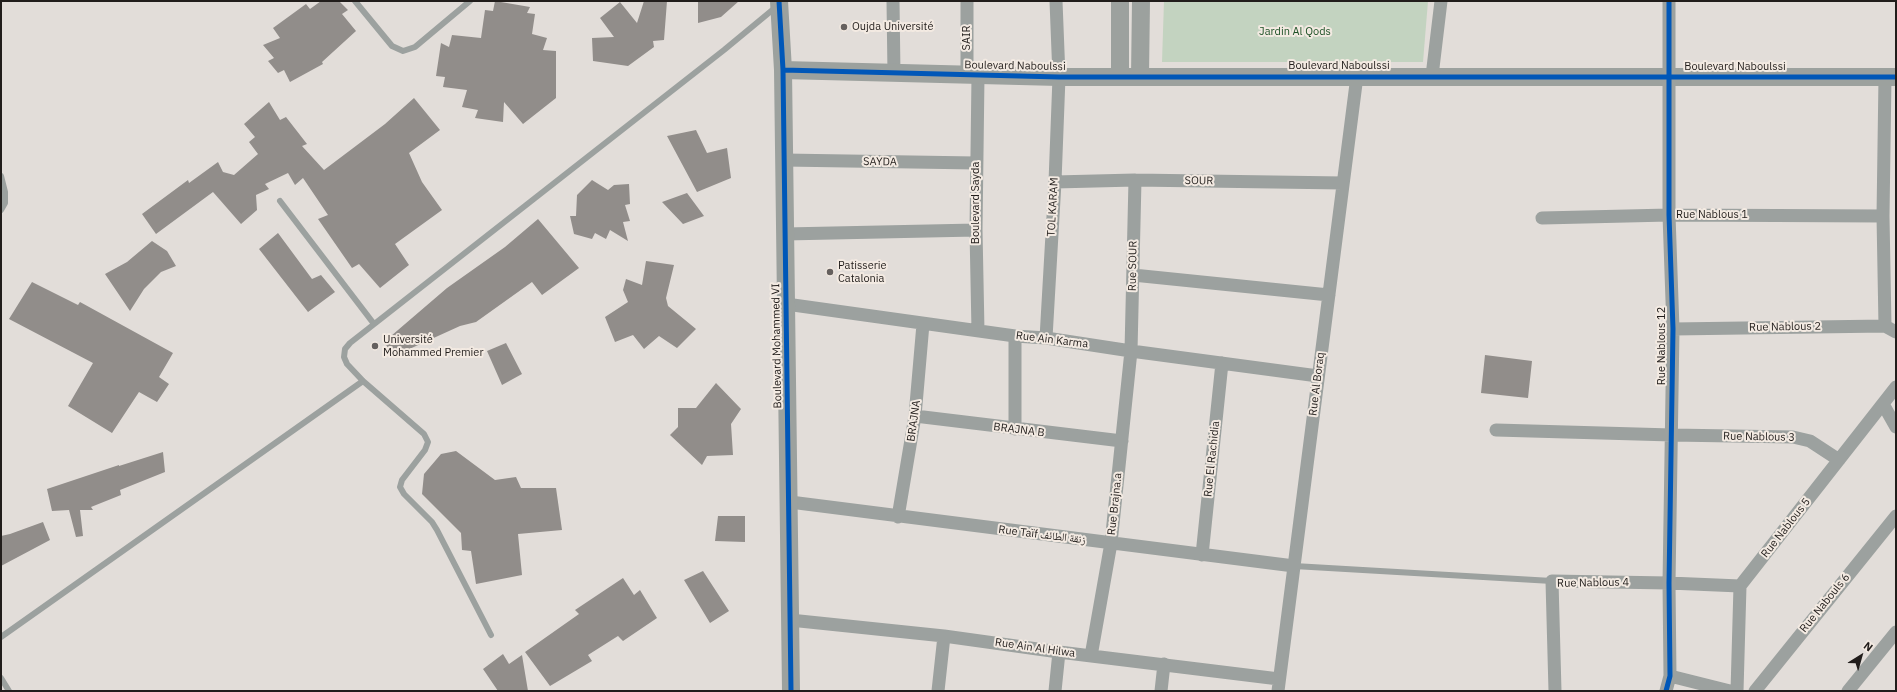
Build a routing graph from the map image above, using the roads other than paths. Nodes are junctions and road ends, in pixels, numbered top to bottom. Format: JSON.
{"nodes":[{"id":1,"x":355,"y":1,"type":"edge"},
{"id":2,"x":470,"y":1,"type":"edge"},
{"id":3,"x":893,"y":1,"type":"edge"},
{"id":4,"x":967,"y":1,"type":"edge"},
{"id":5,"x":1056,"y":1,"type":"edge"},
{"id":6,"x":1120,"y":1,"type":"edge"},
{"id":7,"x":1141,"y":1,"type":"edge"},
{"id":8,"x":1441,"y":1,"type":"edge"},
{"id":9,"x":1669,"y":1,"type":"edge"},
{"id":10,"x":779,"y":3,"type":"edge"},
{"id":11,"x":783,"y":70,"type":"junction"},
{"id":12,"x":894,"y":74,"type":"junction"},
{"id":13,"x":973,"y":76,"type":"junction"},
{"id":14,"x":1120,"y":76,"type":"junction"},
{"id":15,"x":1140,"y":76,"type":"junction"},
{"id":16,"x":1357,"y":76,"type":"junction"},
{"id":17,"x":1432,"y":76,"type":"junction"},
{"id":18,"x":1059,"y":77,"type":"junction"},
{"id":19,"x":1668,"y":77,"type":"junction"},
{"id":20,"x":1890,"y":77,"type":"edge"},
{"id":21,"x":784,"y":160,"type":"junction"},
{"id":22,"x":976,"y":163,"type":"junction"},
{"id":23,"x":1,"y":176,"type":"edge"},
{"id":24,"x":1135,"y":180,"type":"junction"},
{"id":25,"x":1055,"y":182,"type":"junction"},
{"id":26,"x":1343,"y":183,"type":"junction"},
{"id":27,"x":280,"y":201,"type":"dead end"},
{"id":28,"x":1,"y":210,"type":"edge"},
{"id":29,"x":1669,"y":215,"type":"junction"},
{"id":30,"x":1883,"y":216,"type":"junction"},
{"id":31,"x":1542,"y":218,"type":"dead end"},
{"id":32,"x":976,"y":230,"type":"junction"},
{"id":33,"x":785,"y":234,"type":"junction"},
{"id":34,"x":1133,"y":275,"type":"junction"},
{"id":35,"x":1329,"y":295,"type":"junction"},
{"id":36,"x":786,"y":304,"type":"junction"},
{"id":37,"x":374,"y":324,"type":"junction"},
{"id":38,"x":923,"y":324,"type":"junction"},
{"id":39,"x":1672,"y":329,"type":"junction"},
{"id":40,"x":1891,"y":329,"type":"edge"},
{"id":41,"x":978,"y":331,"type":"junction"},
{"id":42,"x":1015,"y":336,"type":"junction"},
{"id":43,"x":1046,"y":338,"type":"junction"},
{"id":44,"x":1131,"y":351,"type":"junction"},
{"id":45,"x":1222,"y":363,"type":"junction"},
{"id":46,"x":1318,"y":376,"type":"junction"},
{"id":47,"x":363,"y":381,"type":"junction"},
{"id":48,"x":1896,"y":387,"type":"edge"},
{"id":49,"x":1883,"y":404,"type":"junction"},
{"id":50,"x":915,"y":416,"type":"junction"},
{"id":51,"x":1896,"y":427,"type":"edge"},
{"id":52,"x":1015,"y":430,"type":"junction"},
{"id":53,"x":1496,"y":430,"type":"dead end"},
{"id":54,"x":1672,"y":435,"type":"junction"},
{"id":55,"x":1122,"y":441,"type":"junction"},
{"id":56,"x":1838,"y":460,"type":"junction"},
{"id":57,"x":790,"y":502,"type":"junction"},
{"id":58,"x":1896,"y":516,"type":"edge"},
{"id":59,"x":898,"y":517,"type":"junction"},
{"id":60,"x":1111,"y":543,"type":"junction"},
{"id":61,"x":1202,"y":555,"type":"junction"},
{"id":62,"x":1294,"y":566,"type":"junction"},
{"id":63,"x":1552,"y":581,"type":"junction"},
{"id":64,"x":1668,"y":583,"type":"junction"},
{"id":65,"x":1740,"y":586,"type":"junction"},
{"id":66,"x":790,"y":620,"type":"junction"},
{"id":67,"x":1896,"y":632,"type":"edge"},
{"id":68,"x":491,"y":635,"type":"dead end"},
{"id":69,"x":944,"y":636,"type":"junction"},
{"id":70,"x":1,"y":637,"type":"edge"},
{"id":71,"x":1059,"y":652,"type":"junction"},
{"id":72,"x":1091,"y":656,"type":"junction"},
{"id":73,"x":1164,"y":664,"type":"junction"},
{"id":74,"x":1670,"y":676,"type":"junction"},
{"id":75,"x":1,"y":678,"type":"edge"},
{"id":76,"x":1279,"y":685,"type":"edge"},
{"id":77,"x":9,"y":691,"type":"edge"},
{"id":78,"x":791,"y":691,"type":"edge"},
{"id":79,"x":938,"y":691,"type":"edge"},
{"id":80,"x":1055,"y":691,"type":"edge"},
{"id":81,"x":1161,"y":691,"type":"edge"},
{"id":82,"x":1555,"y":691,"type":"edge"},
{"id":83,"x":1666,"y":691,"type":"edge"},
{"id":84,"x":1730,"y":691,"type":"edge"},
{"id":85,"x":1737,"y":691,"type":"edge"},
{"id":86,"x":1755,"y":691,"type":"edge"},
{"id":87,"x":1848,"y":691,"type":"edge"}],
"edges":[{"from":1,"to":2,"type":"lane"},
{"from":3,"to":12,"type":"street"},
{"from":4,"to":13,"type":"street","name":"SAIR"},
{"from":5,"to":18,"type":"street","name":"TOL KARAM"},
{"from":6,"to":14,"type":"street"},
{"from":7,"to":15,"type":"street"},
{"from":8,"to":17,"type":"street"},
{"from":9,"to":19,"type":"street","name":"Rue Nablous 12"},
{"from":10,"to":11,"type":"street","name":"Boulevard Mohammed VI"},
{"from":10,"to":37,"type":"lane"},
{"from":11,"to":12,"type":"street","name":"Boulevard Naboulssi"},
{"from":11,"to":21,"type":"street","name":"Boulevard Mohammed VI"},
{"from":12,"to":13,"type":"street","name":"Boulevard Naboulssi"},
{"from":13,"to":18,"type":"street","name":"Boulevard Naboulssi"},
{"from":13,"to":22,"type":"street","name":"Boulevard Sayda"},
{"from":14,"to":15,"type":"street","name":"Boulevard Naboulssi"},
{"from":14,"to":18,"type":"street","name":"Boulevard Naboulssi"},
{"from":15,"to":16,"type":"street","name":"Boulevard Naboulssi"},
{"from":16,"to":17,"type":"street","name":"Boulevard Naboulssi"},
{"from":16,"to":26,"type":"street","name":"Rue Al Boraq"},
{"from":17,"to":19,"type":"street","name":"Boulevard Naboulssi"},
{"from":18,"to":25,"type":"street","name":"TOL KARAM"},
{"from":19,"to":20,"type":"street","name":"Boulevard Naboulssi"},
{"from":19,"to":29,"type":"street","name":"Rue Nablous 12"},
{"from":20,"to":30,"type":"street"},
{"from":21,"to":22,"type":"street","name":"SAYDA"},
{"from":21,"to":33,"type":"street","name":"Boulevard Mohammed VI"},
{"from":22,"to":32,"type":"street","name":"Boulevard Sayda"},
{"from":23,"to":28,"type":"lane"},
{"from":24,"to":25,"type":"street","name":"SOUR"},
{"from":24,"to":26,"type":"street","name":"SOUR"},
{"from":24,"to":34,"type":"street","name":"Rue SOUR"},
{"from":25,"to":43,"type":"street","name":"TOL KARAM"},
{"from":26,"to":35,"type":"street","name":"Rue Al Boraq"},
{"from":27,"to":37,"type":"lane"},
{"from":29,"to":30,"type":"street","name":"Rue Nablous 1"},
{"from":29,"to":31,"type":"street","name":"Rue Nablous 1"},
{"from":29,"to":39,"type":"street","name":"Rue Nablous 12"},
{"from":30,"to":40,"type":"street"},
{"from":32,"to":33,"type":"street"},
{"from":32,"to":41,"type":"street","name":"Boulevard Sayda"},
{"from":33,"to":36,"type":"street","name":"Boulevard Mohammed VI"},
{"from":34,"to":35,"type":"street"},
{"from":34,"to":44,"type":"street","name":"Rue SOUR"},
{"from":35,"to":46,"type":"street","name":"Rue Al Boraq"},
{"from":36,"to":38,"type":"street","name":"Rue Ain Karma"},
{"from":36,"to":57,"type":"street","name":"Boulevard Mohammed VI"},
{"from":37,"to":47,"type":"lane"},
{"from":38,"to":41,"type":"street","name":"Rue Ain Karma"},
{"from":38,"to":50,"type":"street","name":"BRAJNA"},
{"from":39,"to":40,"type":"street","name":"Rue Nablous 2"},
{"from":39,"to":54,"type":"street","name":"Rue Nablous 12"},
{"from":41,"to":42,"type":"street","name":"Rue Ain Karma"},
{"from":42,"to":43,"type":"street","name":"Rue Ain Karma"},
{"from":42,"to":52,"type":"street"},
{"from":43,"to":44,"type":"street","name":"Rue Ain Karma"},
{"from":44,"to":45,"type":"street","name":"Rue Ain Karma"},
{"from":44,"to":55,"type":"street","name":"Rue Brajna.a"},
{"from":45,"to":46,"type":"street","name":"Rue Ain Karma"},
{"from":45,"to":61,"type":"street","name":"Rue El Rachidia"},
{"from":46,"to":62,"type":"street","name":"Rue Al Boraq"},
{"from":47,"to":68,"type":"lane"},
{"from":47,"to":70,"type":"lane"},
{"from":48,"to":49,"type":"street","name":"Rue Nablous 5"},
{"from":49,"to":51,"type":"street"},
{"from":49,"to":56,"type":"street","name":"Rue Nablous 5"},
{"from":50,"to":52,"type":"street","name":"BRAJNA B"},
{"from":50,"to":59,"type":"street","name":"BRAJNA"},
{"from":52,"to":55,"type":"street","name":"BRAJNA B"},
{"from":53,"to":54,"type":"street","name":"Rue Nablous 3"},
{"from":54,"to":56,"type":"street","name":"Rue Nablous 3"},
{"from":54,"to":64,"type":"street","name":"Rue Nablous 12"},
{"from":55,"to":60,"type":"street","name":"Rue Brajna.a"},
{"from":56,"to":65,"type":"street","name":"Rue Nablous 5"},
{"from":57,"to":59,"type":"street","name":"Rue Taïf زنقة الطائف"},
{"from":57,"to":66,"type":"street","name":"Boulevard Mohammed VI"},
{"from":58,"to":86,"type":"street","name":"Rue Nabouls 6"},
{"from":59,"to":60,"type":"street","name":"Rue Taïf زنقة الطائف"},
{"from":60,"to":61,"type":"street","name":"Rue Taïf زنقة الطائف"},
{"from":60,"to":72,"type":"street","name":"Rue Brajna.a"},
{"from":61,"to":62,"type":"street","name":"Rue Taïf زنقة الطائف"},
{"from":62,"to":63,"type":"lane"},
{"from":62,"to":76,"type":"street","name":"Rue Al Boraq"},
{"from":63,"to":64,"type":"street","name":"Rue Nablous 4"},
{"from":63,"to":82,"type":"street","name":"Rue Nablous 4"},
{"from":64,"to":65,"type":"street","name":"Rue Nablous 4"},
{"from":64,"to":74,"type":"street","name":"Rue Nablous 12"},
{"from":65,"to":85,"type":"street"},
{"from":66,"to":69,"type":"street","name":"Rue Ain Al Hilwa"},
{"from":66,"to":78,"type":"street","name":"Boulevard Mohammed VI"},
{"from":67,"to":87,"type":"street"},
{"from":69,"to":71,"type":"street","name":"Rue Ain Al Hilwa"},
{"from":69,"to":79,"type":"street"},
{"from":71,"to":72,"type":"street","name":"Rue Ain Al Hilwa"},
{"from":71,"to":80,"type":"street"},
{"from":72,"to":73,"type":"street","name":"Rue Ain Al Hilwa"},
{"from":73,"to":76,"type":"street","name":"Rue Ain Al Hilwa"},
{"from":73,"to":81,"type":"street"},
{"from":74,"to":83,"type":"street","name":"Rue Nablous 12"},
{"from":74,"to":84,"type":"street"},
{"from":75,"to":77,"type":"lane"}]}
